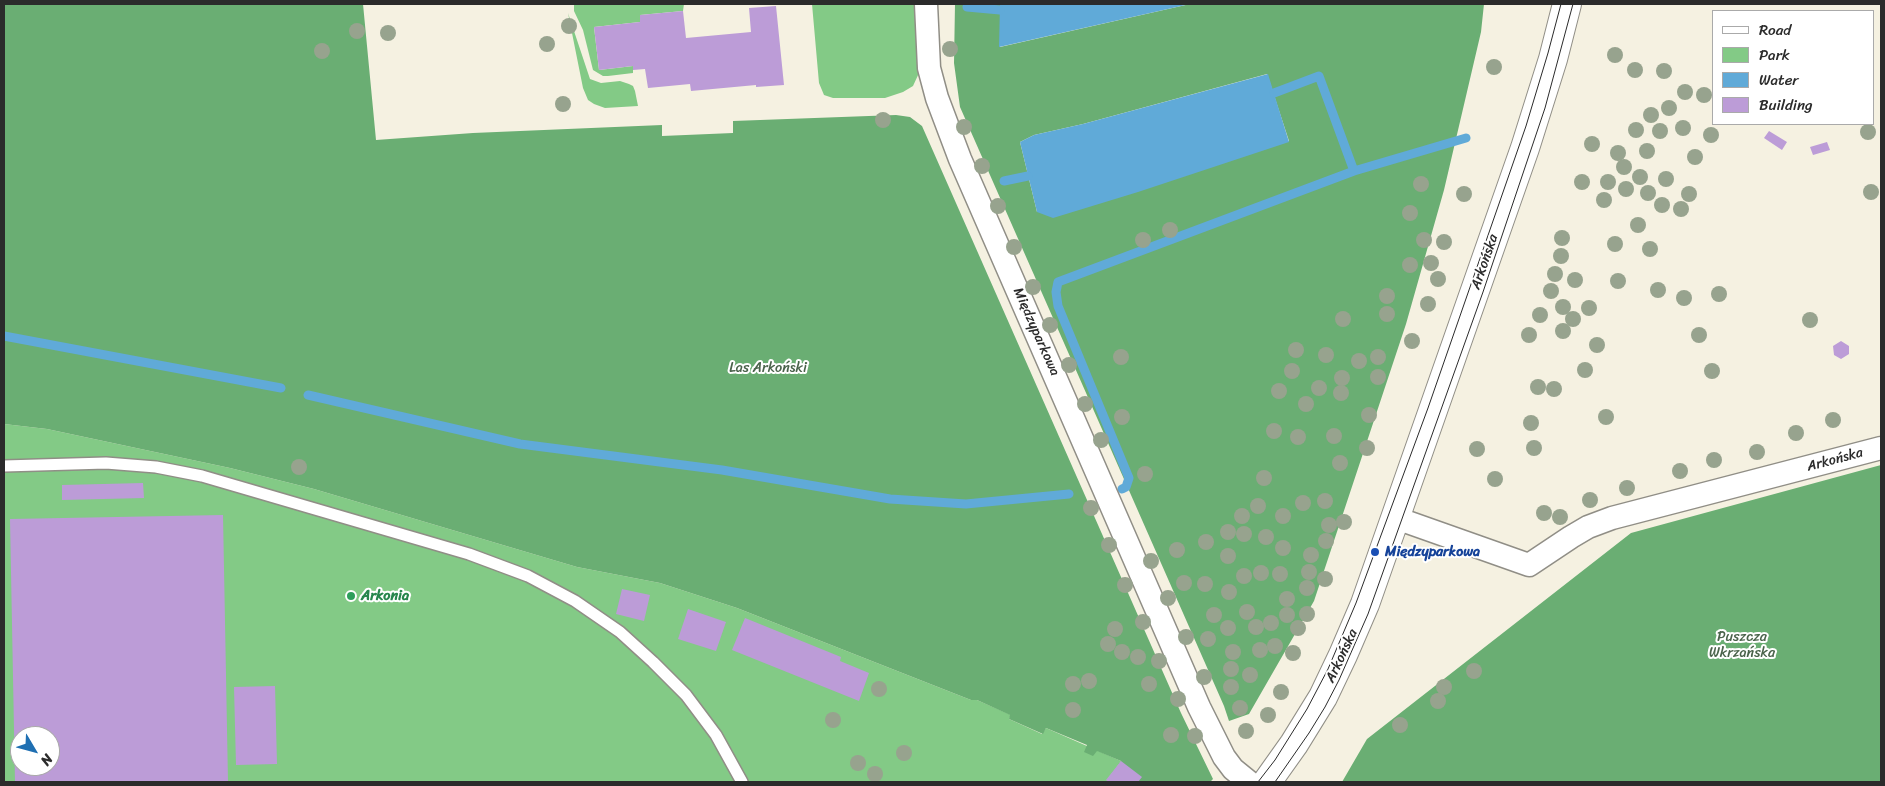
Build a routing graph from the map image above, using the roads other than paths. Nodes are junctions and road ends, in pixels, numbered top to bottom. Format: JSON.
{"nodes":[{"id":1,"x":926,"y":4,"type":"edge"},
{"id":2,"x":1567,"y":4,"type":"edge"},
{"id":3,"x":1881,"y":448,"type":"edge"},
{"id":4,"x":4,"y":466,"type":"edge"},
{"id":5,"x":1396,"y":518,"type":"junction"},
{"id":6,"x":1268,"y":780,"type":"edge"},
{"id":7,"x":742,"y":782,"type":"edge"}],
"edges":[{"from":1,"to":6,"type":"street","name":"Międzyparkowa"},
{"from":2,"to":5,"type":"street","name":"Arkońska"},
{"from":3,"to":5,"type":"street","name":"Arkońska"},
{"from":4,"to":7,"type":"lane"},
{"from":5,"to":6,"type":"street","name":"Arkońska"}]}
